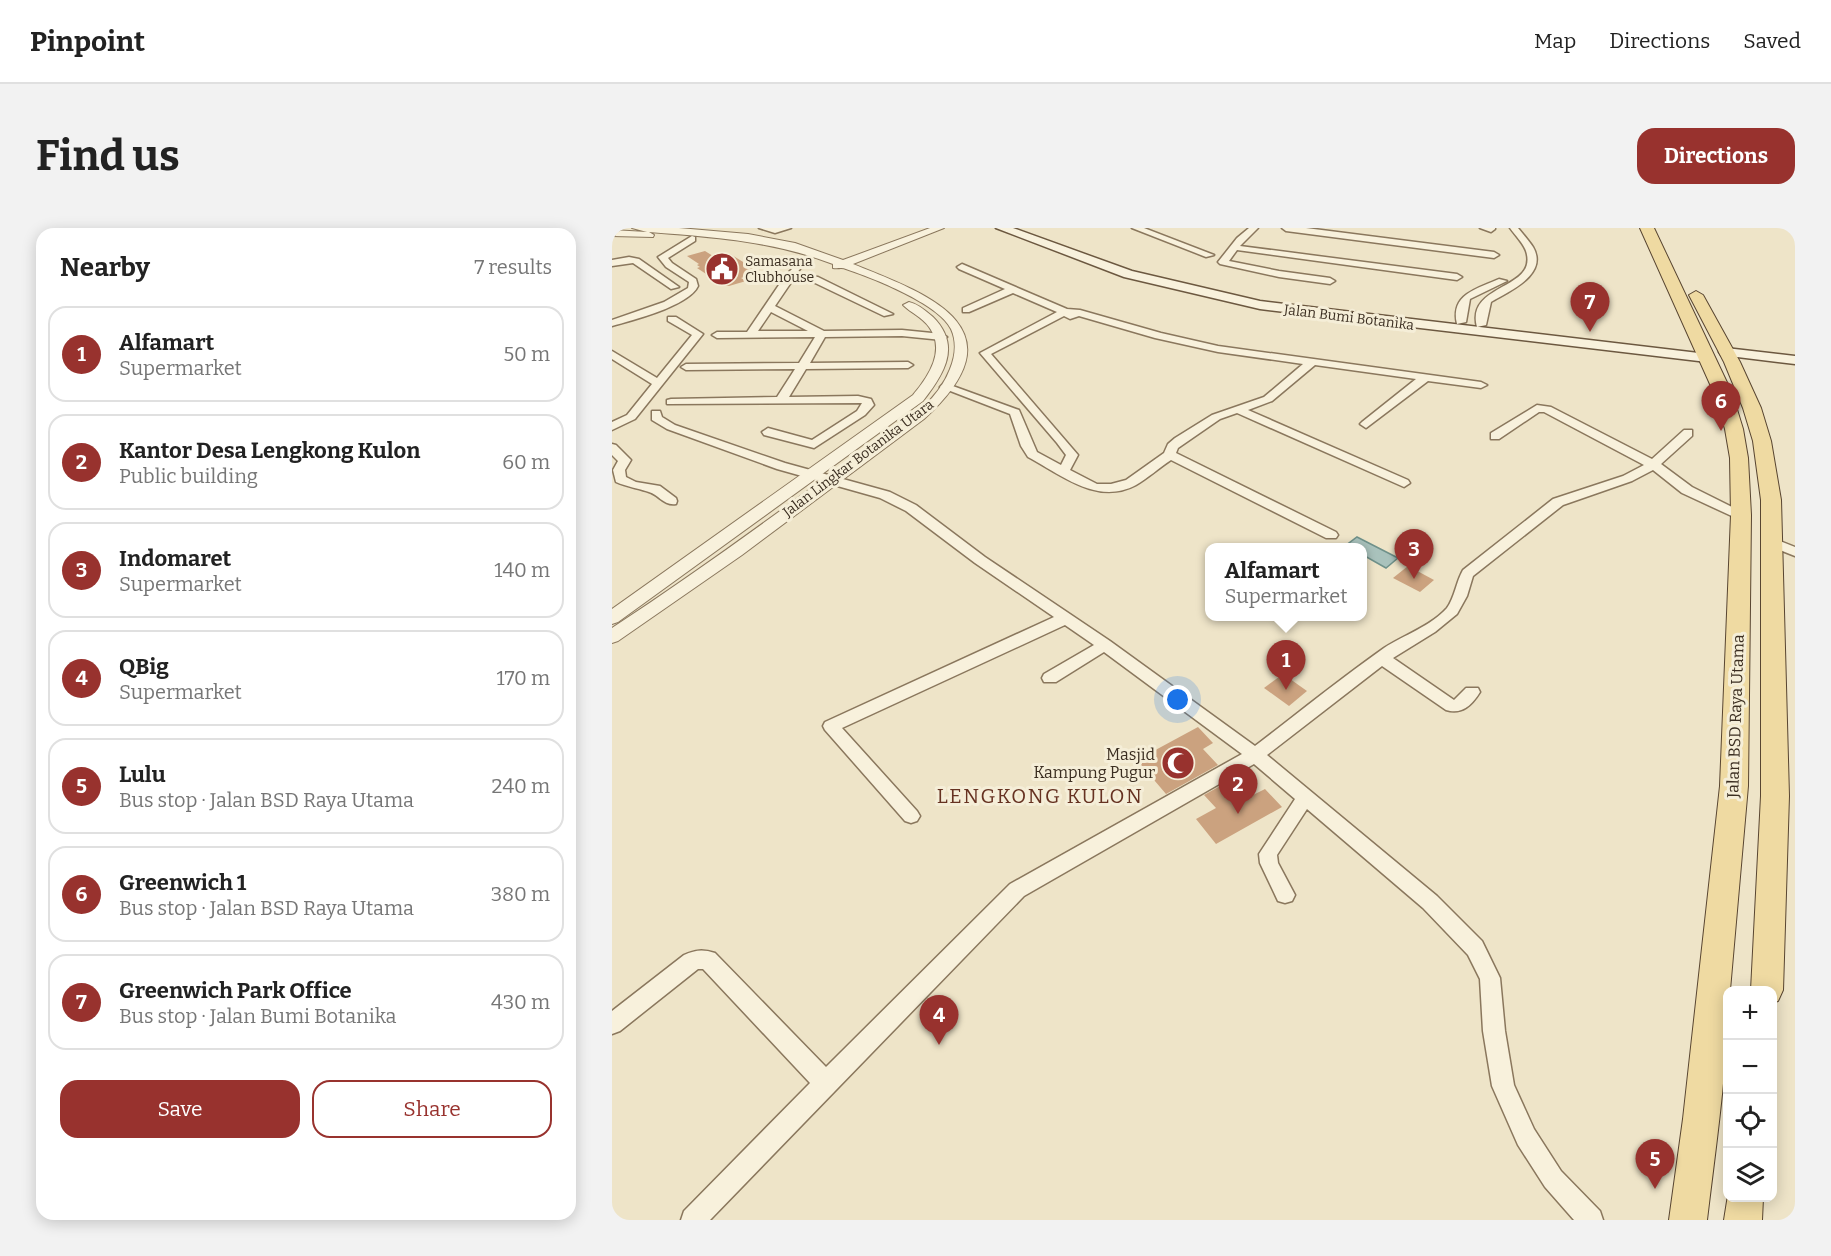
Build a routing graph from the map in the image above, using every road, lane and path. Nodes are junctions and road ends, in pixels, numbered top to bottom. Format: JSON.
{"nodes":[{"id":1,"x":637,"y":228,"type":"edge"},
{"id":2,"x":763,"y":228,"type":"edge"},
{"id":3,"x":787,"y":228,"type":"edge"},
{"id":4,"x":939,"y":228,"type":"edge"},
{"id":5,"x":1002,"y":228,"type":"edge"},
{"id":6,"x":1024,"y":228,"type":"edge"},
{"id":7,"x":1136,"y":228,"type":"edge"},
{"id":8,"x":1254,"y":228,"type":"edge"},
{"id":9,"x":1286,"y":228,"type":"edge"},
{"id":10,"x":1379,"y":228,"type":"edge"},
{"id":11,"x":1514,"y":228,"type":"edge"},
{"id":12,"x":1647,"y":228,"type":"edge"},
{"id":13,"x":612,"y":233,"type":"edge"},
{"id":14,"x":689,"y":233,"type":"edge"},
{"id":15,"x":1240,"y":249,"type":"dead end"},
{"id":16,"x":1366,"y":252,"type":"junction"},
{"id":17,"x":1209,"y":255,"type":"dead end"},
{"id":18,"x":1494,"y":255,"type":"dead end"},
{"id":19,"x":612,"y":263,"type":"edge"},
{"id":20,"x":835,"y":266,"type":"junction"},
{"id":21,"x":962,"y":267,"type":"dead end"},
{"id":22,"x":795,"y":268,"type":"dead end"},
{"id":23,"x":1530,"y":268,"type":"junction"},
{"id":24,"x":1687,"y":276,"type":"dead end"},
{"id":25,"x":1458,"y":277,"type":"dead end"},
{"id":26,"x":788,"y":278,"type":"junction"},
{"id":27,"x":1330,"y":281,"type":"dead end"},
{"id":28,"x":674,"y":287,"type":"dead end"},
{"id":29,"x":1013,"y":289,"type":"junction"},
{"id":30,"x":1262,"y":302,"type":"junction"},
{"id":31,"x":769,"y":307,"type":"junction"},
{"id":32,"x":966,"y":310,"type":"dead end"},
{"id":33,"x":1065,"y":312,"type":"junction"},
{"id":34,"x":888,"y":315,"type":"dead end"},
{"id":35,"x":929,"y":318,"type":"junction"},
{"id":36,"x":672,"y":319,"type":"dead end"},
{"id":37,"x":1461,"y":322,"type":"junction"},
{"id":38,"x":612,"y":323,"type":"edge"},
{"id":39,"x":1481,"y":325,"type":"junction"},
{"id":40,"x":902,"y":333,"type":"junction"},
{"id":41,"x":822,"y":334,"type":"junction"},
{"id":42,"x":717,"y":335,"type":"dead end"},
{"id":43,"x":750,"y":335,"type":"junction"},
{"id":44,"x":942,"y":337,"type":"junction"},
{"id":45,"x":612,"y":354,"type":"edge"},
{"id":46,"x":1717,"y":355,"type":"junction"},
{"id":47,"x":1795,"y":360,"type":"edge"},
{"id":48,"x":908,"y":365,"type":"dead end"},
{"id":49,"x":802,"y":366,"type":"junction"},
{"id":50,"x":686,"y":367,"type":"dead end"},
{"id":51,"x":1307,"y":367,"type":"junction"},
{"id":52,"x":1795,"y":369,"type":"edge"},
{"id":53,"x":1425,"y":378,"type":"junction"},
{"id":54,"x":658,"y":383,"type":"junction"},
{"id":55,"x":1481,"y":385,"type":"dead end"},
{"id":56,"x":943,"y":391,"type":"junction"},
{"id":57,"x":781,"y":400,"type":"junction"},
{"id":58,"x":671,"y":402,"type":"dead end"},
{"id":59,"x":1237,"y":409,"type":"junction"},
{"id":60,"x":656,"y":413,"type":"dead end"},
{"id":61,"x":1366,"y":424,"type":"dead end"},
{"id":62,"x":612,"y":426,"type":"edge"},
{"id":63,"x":768,"y":432,"type":"dead end"},
{"id":64,"x":1688,"y":433,"type":"dead end"},
{"id":65,"x":1495,"y":436,"type":"dead end"},
{"id":66,"x":612,"y":448,"type":"edge"},
{"id":67,"x":1170,"y":455,"type":"junction"},
{"id":68,"x":1654,"y":465,"type":"junction"},
{"id":69,"x":1064,"y":472,"type":"junction"},
{"id":70,"x":812,"y":476,"type":"junction"},
{"id":71,"x":830,"y":482,"type":"junction"},
{"id":72,"x":1404,"y":483,"type":"dead end"},
{"id":73,"x":671,"y":501,"type":"dead end"},
{"id":74,"x":1741,"y":515,"type":"junction"},
{"id":75,"x":1331,"y":535,"type":"dead end"},
{"id":76,"x":1772,"y":542,"type":"junction"},
{"id":77,"x":1795,"y":552,"type":"edge"},
{"id":78,"x":612,"y":618,"type":"edge"},
{"id":79,"x":1066,"y":618,"type":"junction"},
{"id":80,"x":612,"y":637,"type":"edge"},
{"id":81,"x":1104,"y":645,"type":"junction"},
{"id":82,"x":1382,"y":658,"type":"junction"},
{"id":83,"x":1050,"y":678,"type":"dead end"},
{"id":84,"x":1472,"y":692,"type":"dead end"},
{"id":85,"x":1255,"y":755,"type":"junction"},
{"id":86,"x":1734,"y":786,"type":"junction"},
{"id":87,"x":1775,"y":796,"type":"junction"},
{"id":88,"x":1305,"y":798,"type":"junction"},
{"id":89,"x":911,"y":816,"type":"dead end"},
{"id":90,"x":1285,"y":895,"type":"dead end"},
{"id":91,"x":1767,"y":986,"type":"edge"},
{"id":92,"x":612,"y":1024,"type":"edge"},
{"id":93,"x":825,"y":1082,"type":"junction"},
{"id":94,"x":1745,"y":1202,"type":"edge"},
{"id":95,"x":693,"y":1220,"type":"edge"},
{"id":96,"x":1591,"y":1220,"type":"edge"},
{"id":97,"x":1688,"y":1220,"type":"edge"},
{"id":98,"x":1743,"y":1220,"type":"edge"}],
"edges":[{"from":1,"to":14,"type":"street","name":"Jalan Lingkar Botanika Utara"},
{"from":2,"to":3,"type":"street"},
{"from":4,"to":20,"type":"street"},
{"from":5,"to":30,"type":"main road","name":"Jalan Bumi Botanika"},
{"from":6,"to":30,"type":"main road","name":"Jalan Bumi Botanika"},
{"from":7,"to":17,"type":"street"},
{"from":8,"to":27,"type":"street"},
{"from":9,"to":16,"type":"street"},
{"from":10,"to":16,"type":"street"},
{"from":11,"to":23,"type":"street"},
{"from":12,"to":46,"type":"main road","name":"Jalan BSD Raya Utama"},
{"from":13,"to":14,"type":"street","name":"Jalan Lingkar Botanika Utara"},
{"from":14,"to":20,"type":"street","name":"Jalan Lingkar Botanika Utara"},
{"from":14,"to":38,"type":"street"},
{"from":15,"to":16,"type":"street"},
{"from":16,"to":18,"type":"street"},
{"from":16,"to":25,"type":"street"},
{"from":19,"to":28,"type":"street"},
{"from":20,"to":35,"type":"street","name":"Jalan Lingkar Botanika Utara"},
{"from":20,"to":56,"type":"street","name":"Jalan Lingkar Botanika Utara"},
{"from":21,"to":29,"type":"street"},
{"from":22,"to":26,"type":"street"},
{"from":23,"to":37,"type":"street"},
{"from":23,"to":39,"type":"street"},
{"from":24,"to":46,"type":"main road","name":"Jalan BSD Raya Utama"},
{"from":26,"to":31,"type":"street"},
{"from":26,"to":34,"type":"street"},
{"from":29,"to":32,"type":"street"},
{"from":29,"to":33,"type":"street"},
{"from":30,"to":37,"type":"main road","name":"Jalan Bumi Botanika"},
{"from":30,"to":46,"type":"main road","name":"Jalan Bumi Botanika"},
{"from":31,"to":41,"type":"street"},
{"from":31,"to":43,"type":"street"},
{"from":33,"to":51,"type":"street"},
{"from":33,"to":69,"type":"street"},
{"from":35,"to":40,"type":"street"},
{"from":35,"to":44,"type":"street","name":"Jalan Lingkar Botanika Utara"},
{"from":36,"to":54,"type":"street"},
{"from":37,"to":39,"type":"main road","name":"Jalan Bumi Botanika"},
{"from":39,"to":46,"type":"main road","name":"Jalan Bumi Botanika"},
{"from":40,"to":41,"type":"street"},
{"from":40,"to":44,"type":"street"},
{"from":41,"to":43,"type":"street"},
{"from":41,"to":49,"type":"street"},
{"from":42,"to":43,"type":"street"},
{"from":44,"to":70,"type":"street","name":"Jalan Lingkar Botanika Utara"},
{"from":45,"to":54,"type":"street"},
{"from":46,"to":47,"type":"main road"},
{"from":46,"to":52,"type":"main road"},
{"from":46,"to":74,"type":"main road","name":"Jalan BSD Raya Utama"},
{"from":46,"to":76,"type":"main road","name":"Jalan BSD Raya Utama"},
{"from":48,"to":49,"type":"street"},
{"from":49,"to":50,"type":"street"},
{"from":49,"to":57,"type":"street"},
{"from":51,"to":53,"type":"street"},
{"from":51,"to":59,"type":"street"},
{"from":53,"to":55,"type":"street"},
{"from":53,"to":61,"type":"street"},
{"from":54,"to":62,"type":"street"},
{"from":56,"to":69,"type":"street"},
{"from":56,"to":71,"type":"street","name":"Jalan Lingkar Botanika Utara"},
{"from":57,"to":58,"type":"street"},
{"from":57,"to":63,"type":"street"},
{"from":59,"to":67,"type":"street"},
{"from":59,"to":72,"type":"street"},
{"from":60,"to":70,"type":"street"},
{"from":64,"to":68,"type":"street"},
{"from":65,"to":68,"type":"street"},
{"from":66,"to":73,"type":"street"},
{"from":67,"to":69,"type":"street"},
{"from":67,"to":75,"type":"street"},
{"from":68,"to":74,"type":"street"},
{"from":68,"to":82,"type":"street"},
{"from":70,"to":71,"type":"street"},
{"from":70,"to":78,"type":"street","name":"Jalan Lingkar Botanika Utara"},
{"from":71,"to":79,"type":"street"},
{"from":71,"to":80,"type":"street","name":"Jalan Lingkar Botanika Utara"},
{"from":74,"to":86,"type":"main road","name":"Jalan BSD Raya Utama"},
{"from":76,"to":77,"type":"street"},
{"from":76,"to":87,"type":"main road","name":"Jalan BSD Raya Utama"},
{"from":79,"to":81,"type":"street"},
{"from":79,"to":89,"type":"street"},
{"from":81,"to":83,"type":"street"},
{"from":81,"to":85,"type":"street"},
{"from":82,"to":84,"type":"street"},
{"from":82,"to":85,"type":"street"},
{"from":85,"to":88,"type":"street"},
{"from":85,"to":93,"type":"street"},
{"from":86,"to":87,"type":"main road"},
{"from":86,"to":97,"type":"main road","name":"Jalan BSD Raya Utama"},
{"from":87,"to":91,"type":"main road","name":"Jalan BSD Raya Utama"},
{"from":88,"to":90,"type":"street"},
{"from":88,"to":96,"type":"street"},
{"from":92,"to":93,"type":"street"},
{"from":93,"to":95,"type":"street"},
{"from":94,"to":98,"type":"main road"}]}
